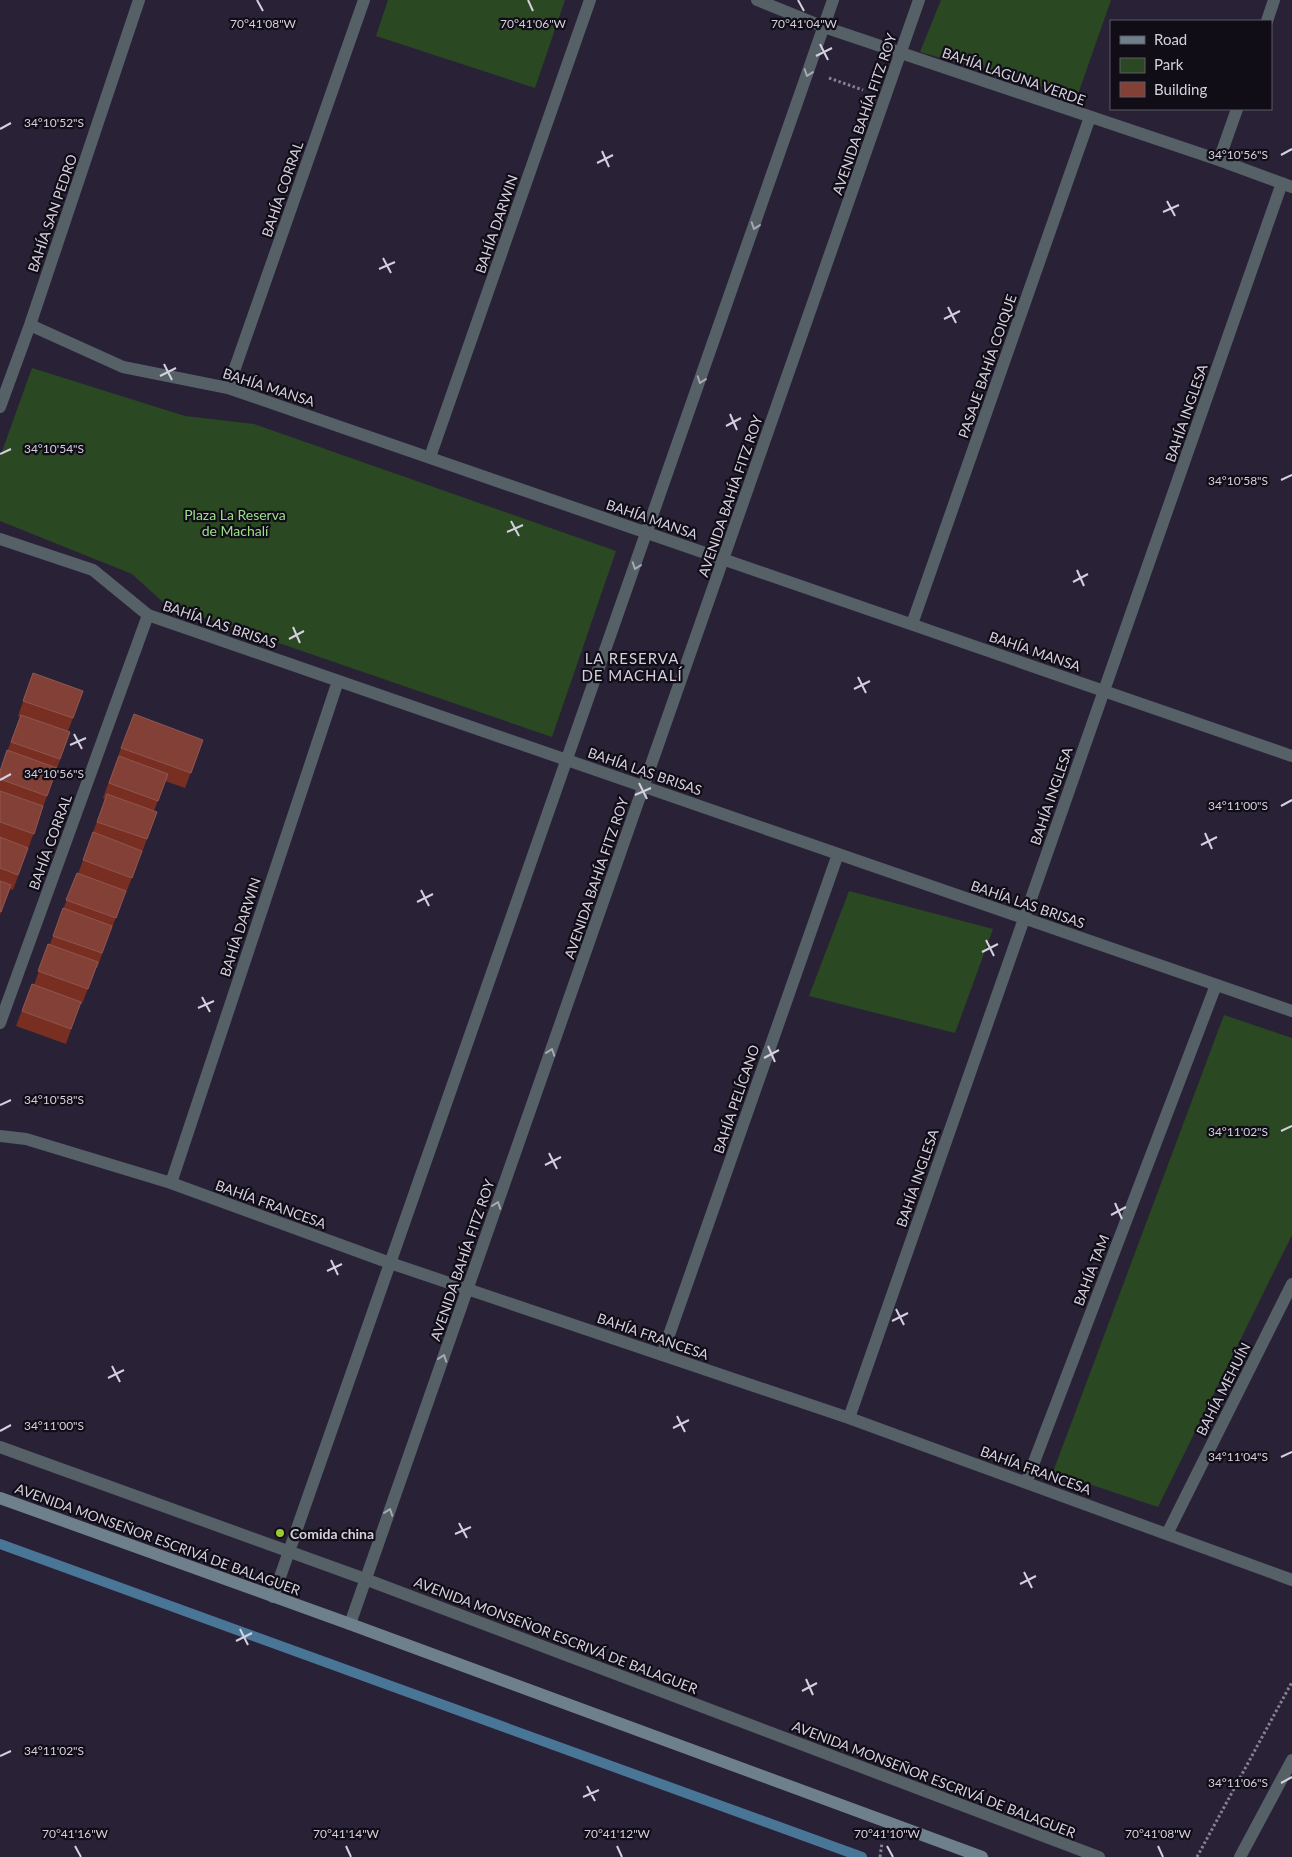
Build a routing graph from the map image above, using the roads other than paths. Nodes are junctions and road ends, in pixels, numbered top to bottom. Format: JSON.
{"nodes":[{"id":1,"x":139,"y":0,"type":"edge"},
{"id":2,"x":364,"y":0,"type":"edge"},
{"id":3,"x":590,"y":0,"type":"edge"},
{"id":4,"x":757,"y":0,"type":"edge"},
{"id":5,"x":833,"y":0,"type":"edge"},
{"id":6,"x":919,"y":0,"type":"edge"},
{"id":7,"x":1274,"y":0,"type":"edge"},
{"id":8,"x":1267,"y":20,"type":"edge"},
{"id":9,"x":824,"y":27,"type":"junction"},
{"id":10,"x":902,"y":53,"type":"junction"},
{"id":11,"x":1237,"y":110,"type":"edge"},
{"id":12,"x":1090,"y":117,"type":"junction"},
{"id":13,"x":1219,"y":160,"type":"junction"},
{"id":14,"x":1287,"y":185,"type":"edge"},
{"id":15,"x":30,"y":326,"type":"junction"},
{"id":16,"x":228,"y":388,"type":"junction"},
{"id":17,"x":0,"y":407,"type":"edge"},
{"id":18,"x":430,"y":457,"type":"junction"},
{"id":19,"x":647,"y":533,"type":"junction"},
{"id":20,"x":0,"y":539,"type":"edge"},
{"id":21,"x":724,"y":559,"type":"junction"},
{"id":22,"x":148,"y":615,"type":"junction"},
{"id":23,"x":912,"y":624,"type":"junction"},
{"id":24,"x":338,"y":681,"type":"junction"},
{"id":25,"x":1104,"y":691,"type":"junction"},
{"id":26,"x":1292,"y":756,"type":"edge"},
{"id":27,"x":567,"y":761,"type":"junction"},
{"id":28,"x":644,"y":787,"type":"junction"},
{"id":29,"x":838,"y":854,"type":"junction"},
{"id":30,"x":1024,"y":919,"type":"junction"},
{"id":31,"x":1216,"y":985,"type":"junction"},
{"id":32,"x":1292,"y":1011,"type":"edge"},
{"id":33,"x":0,"y":1023,"type":"edge"},
{"id":34,"x":0,"y":1136,"type":"edge"},
{"id":35,"x":170,"y":1183,"type":"junction"},
{"id":36,"x":390,"y":1263,"type":"junction"},
{"id":37,"x":1292,"y":1284,"type":"edge"},
{"id":38,"x":468,"y":1288,"type":"junction"},
{"id":39,"x":662,"y":1355,"type":"junction"},
{"id":40,"x":849,"y":1418,"type":"junction"},
{"id":41,"x":0,"y":1446,"type":"edge"},
{"id":42,"x":1026,"y":1483,"type":"junction"},
{"id":43,"x":0,"y":1498,"type":"edge"},
{"id":44,"x":1167,"y":1534,"type":"junction"},
{"id":45,"x":289,"y":1551,"type":"junction"},
{"id":46,"x":365,"y":1579,"type":"junction"},
{"id":47,"x":1292,"y":1580,"type":"edge"},
{"id":48,"x":273,"y":1597,"type":"junction"},
{"id":49,"x":350,"y":1624,"type":"junction"},
{"id":50,"x":1292,"y":1760,"type":"edge"},
{"id":51,"x":982,"y":1857,"type":"edge"},
{"id":52,"x":1099,"y":1857,"type":"edge"},
{"id":53,"x":1240,"y":1857,"type":"edge"}],
"edges":[{"from":1,"to":15,"type":"street","name":"BAHÍA SAN PEDRO"},
{"from":2,"to":16,"type":"street","name":"BAHÍA CORRAL"},
{"from":3,"to":18,"type":"street","name":"BAHÍA DARWIN"},
{"from":4,"to":9,"type":"street","name":"BAHÍA LAGUNA VERDE"},
{"from":5,"to":9,"type":"street"},
{"from":6,"to":10,"type":"street","name":"AVENIDA BAHÍA FITZ ROY"},
{"from":7,"to":8,"type":"street"},
{"from":9,"to":10,"type":"street","name":"BAHÍA LAGUNA VERDE"},
{"from":9,"to":19,"type":"street","one_way":true},
{"from":10,"to":12,"type":"street","name":"BAHÍA LAGUNA VERDE"},
{"from":10,"to":21,"type":"street","name":"AVENIDA BAHÍA FITZ ROY"},
{"from":11,"to":13,"type":"street"},
{"from":12,"to":13,"type":"street","name":"BAHÍA LAGUNA VERDE"},
{"from":12,"to":23,"type":"street","name":"PASAJE BAHÍA COIQUE"},
{"from":13,"to":14,"type":"street","name":"BAHÍA LAGUNA VERDE"},
{"from":14,"to":25,"type":"street","name":"BAHÍA INGLESA"},
{"from":15,"to":16,"type":"street","name":"BAHÍA MANSA"},
{"from":15,"to":17,"type":"street","name":"BAHÍA SAN PEDRO"},
{"from":16,"to":18,"type":"street","name":"BAHÍA MANSA"},
{"from":18,"to":19,"type":"street","name":"BAHÍA MANSA"},
{"from":19,"to":21,"type":"street","name":"BAHÍA MANSA"},
{"from":19,"to":27,"type":"street","one_way":true},
{"from":20,"to":22,"type":"street","name":"BAHÍA LAS BRISAS"},
{"from":21,"to":23,"type":"street","name":"BAHÍA MANSA"},
{"from":21,"to":28,"type":"street","name":"AVENIDA BAHÍA FITZ ROY"},
{"from":22,"to":24,"type":"street","name":"BAHÍA LAS BRISAS"},
{"from":22,"to":33,"type":"street","name":"BAHÍA CORRAL"},
{"from":23,"to":25,"type":"street","name":"BAHÍA MANSA"},
{"from":24,"to":27,"type":"street","name":"BAHÍA LAS BRISAS"},
{"from":24,"to":35,"type":"street","name":"BAHÍA DARWIN"},
{"from":25,"to":26,"type":"street","name":"BAHÍA MANSA"},
{"from":25,"to":30,"type":"street","name":"BAHÍA INGLESA"},
{"from":27,"to":28,"type":"street","name":"BAHÍA LAS BRISAS"},
{"from":27,"to":36,"type":"street"},
{"from":28,"to":29,"type":"street","name":"BAHÍA LAS BRISAS"},
{"from":38,"to":28,"type":"street","name":"AVENIDA BAHÍA FITZ ROY","one_way":true},
{"from":29,"to":30,"type":"street","name":"BAHÍA LAS BRISAS"},
{"from":29,"to":39,"type":"street","name":"BAHÍA PELÍCANO"},
{"from":30,"to":31,"type":"street","name":"BAHÍA LAS BRISAS"},
{"from":30,"to":40,"type":"street","name":"BAHÍA INGLESA"},
{"from":31,"to":32,"type":"street","name":"BAHÍA LAS BRISAS"},
{"from":31,"to":42,"type":"street","name":"BAHÍA TAM"},
{"from":34,"to":35,"type":"street","name":"BAHÍA FRANCESA"},
{"from":35,"to":36,"type":"street","name":"BAHÍA FRANCESA"},
{"from":36,"to":38,"type":"street","name":"BAHÍA FRANCESA"},
{"from":36,"to":45,"type":"street"},
{"from":37,"to":44,"type":"street","name":"BAHÍA MEHUÍN"},
{"from":38,"to":39,"type":"street","name":"BAHÍA FRANCESA"},
{"from":46,"to":38,"type":"street","name":"AVENIDA BAHÍA FITZ ROY","one_way":true},
{"from":39,"to":40,"type":"street","name":"BAHÍA FRANCESA"},
{"from":40,"to":42,"type":"street","name":"BAHÍA FRANCESA"},
{"from":41,"to":45,"type":"street","name":"AVENIDA MONSEÑOR ESCRIVÁ DE BALAGUER"},
{"from":42,"to":44,"type":"street","name":"BAHÍA FRANCESA"},
{"from":43,"to":48,"type":"main road","name":"AVENIDA MONSEÑOR ESCRIVÁ DE BALAGUER"},
{"from":44,"to":47,"type":"street","name":"BAHÍA FRANCESA"},
{"from":45,"to":46,"type":"street","name":"AVENIDA MONSEÑOR ESCRIVÁ DE BALAGUER"},
{"from":45,"to":48,"type":"street"},
{"from":46,"to":49,"type":"street","name":"AVENIDA BAHÍA FITZ ROY"},
{"from":46,"to":52,"type":"street","name":"AVENIDA MONSEÑOR ESCRIVÁ DE BALAGUER"},
{"from":48,"to":49,"type":"main road","name":"AVENIDA MONSEÑOR ESCRIVÁ DE BALAGUER"},
{"from":49,"to":51,"type":"main road","name":"AVENIDA MONSEÑOR ESCRIVÁ DE BALAGUER"},
{"from":50,"to":53,"type":"street"}]}
